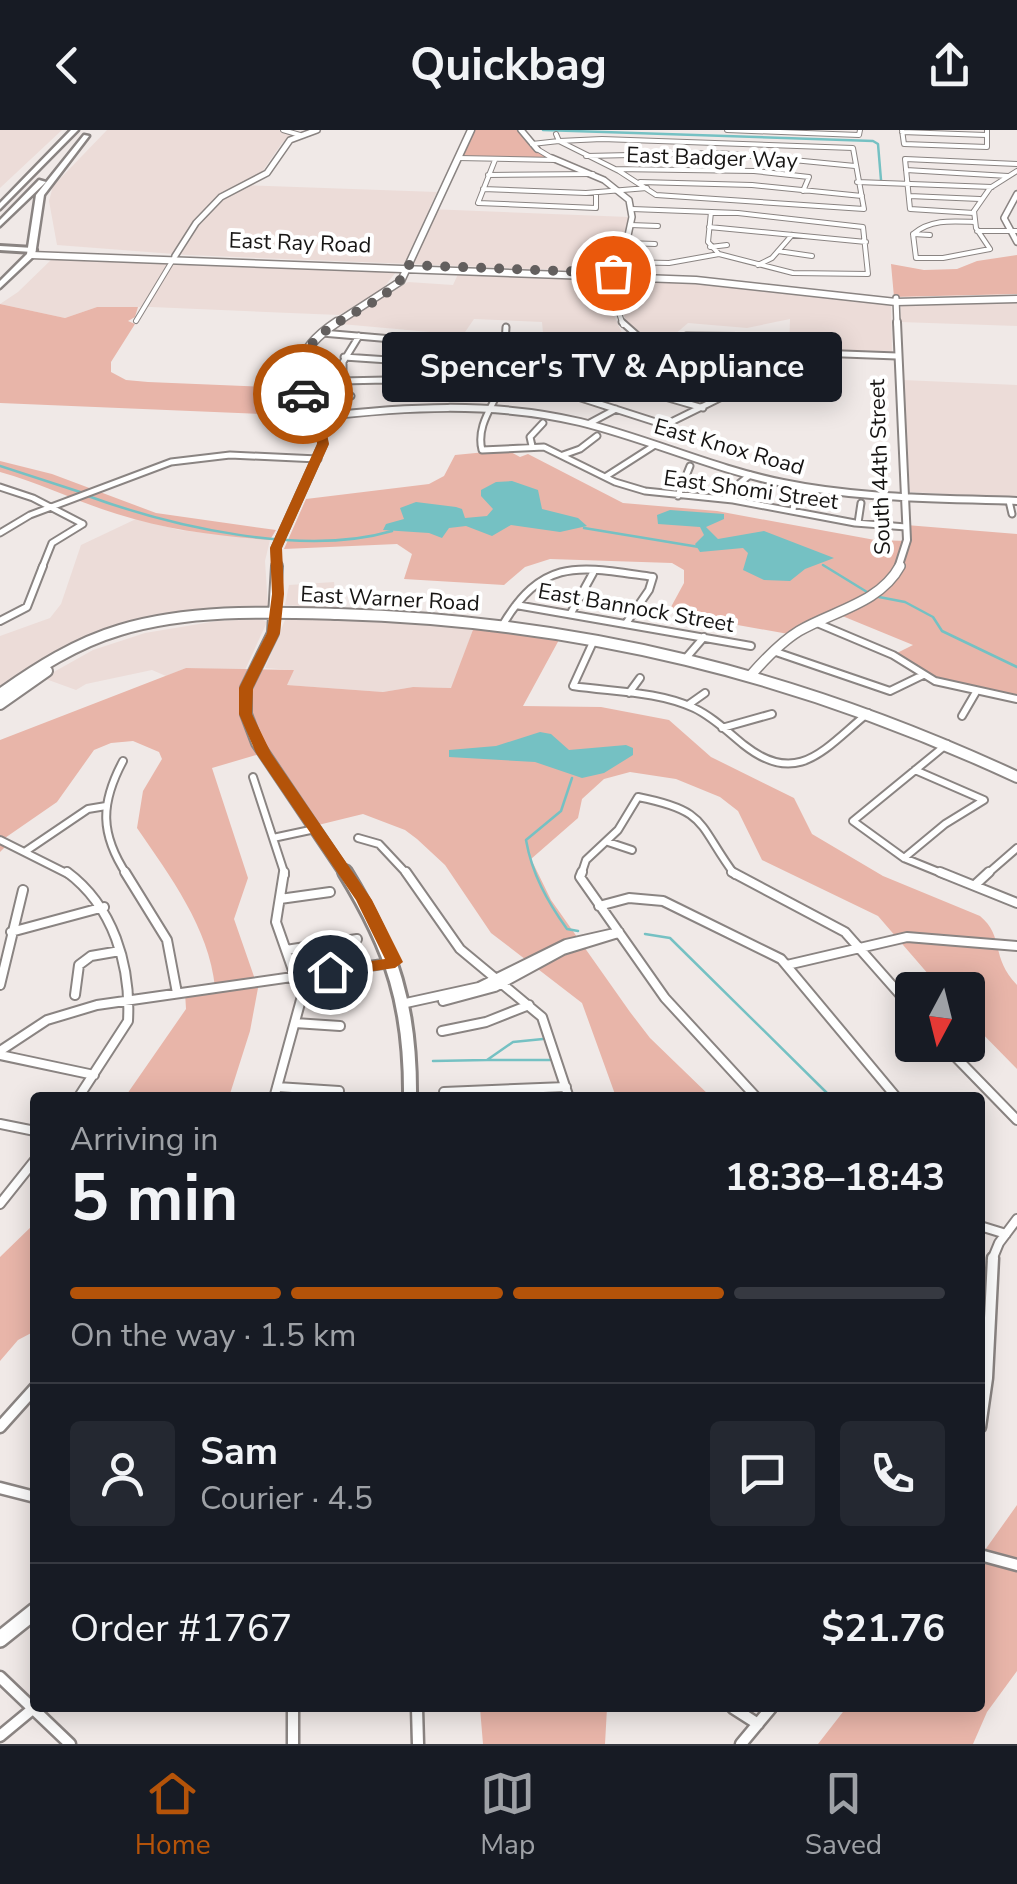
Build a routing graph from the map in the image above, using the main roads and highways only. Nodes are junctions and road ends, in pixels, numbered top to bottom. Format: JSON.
{"nodes":[{"id":1,"x":471,"y":130,"type":"edge"},
{"id":2,"x":73,"y":132,"type":"edge"},
{"id":3,"x":89,"y":133,"type":"edge"},
{"id":4,"x":0,"y":193,"type":"edge"},
{"id":5,"x":0,"y":207,"type":"edge"},
{"id":6,"x":0,"y":224,"type":"edge"},
{"id":7,"x":0,"y":251,"type":"edge"},
{"id":8,"x":28,"y":257,"type":"junction"},
{"id":9,"x":408,"y":267,"type":"junction"},
{"id":10,"x":0,"y":286,"type":"edge"},
{"id":11,"x":1017,"y":297,"type":"edge"},
{"id":12,"x":276,"y":613,"type":"junction"},
{"id":13,"x":3,"y":695,"type":"edge"},
{"id":14,"x":1017,"y":777,"type":"edge"},
{"id":15,"x":410,"y":1092,"type":"edge"},
{"id":16,"x":30,"y":1614,"type":"edge"},
{"id":17,"x":0,"y":1639,"type":"edge"}],
"edges":[{"from":1,"to":9,"type":"main road"},
{"from":2,"to":4,"type":"highway"},
{"from":2,"to":5,"type":"highway"},
{"from":3,"to":6,"type":"highway"},
{"from":3,"to":8,"type":"highway"},
{"from":7,"to":8,"type":"main road","name":"East Ray Road"},
{"from":8,"to":9,"type":"main road","name":"East Ray Road"},
{"from":8,"to":10,"type":"highway"},
{"from":9,"to":11,"type":"main road","name":"East Ray Road"},
{"from":9,"to":12,"type":"main road"},
{"from":12,"to":13,"type":"main road","name":"East Warner Road"},
{"from":12,"to":14,"type":"main road","name":"East Warner Road"},
{"from":12,"to":15,"type":"main road"},
{"from":16,"to":17,"type":"main road"}]}
